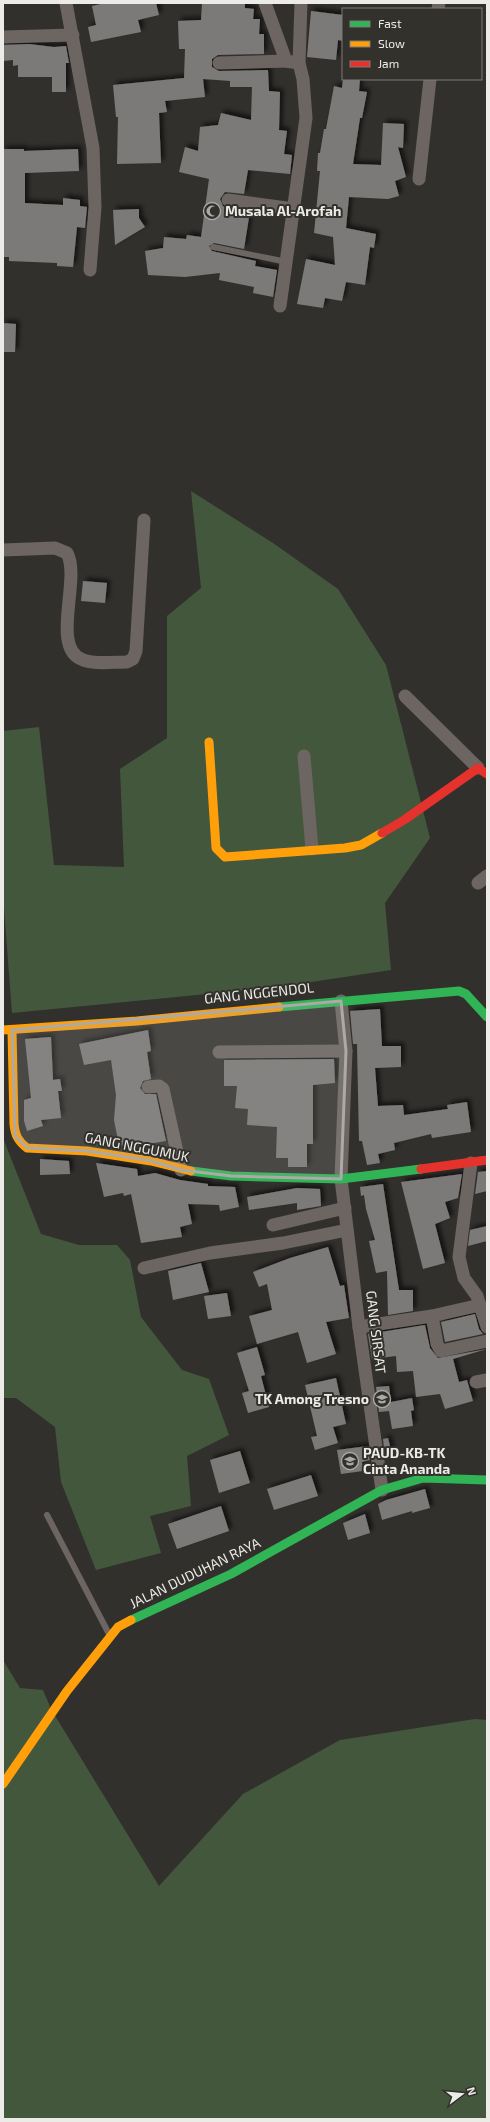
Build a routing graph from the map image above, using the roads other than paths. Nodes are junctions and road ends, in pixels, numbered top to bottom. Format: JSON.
{"nodes":[{"id":1,"x":66,"y":3,"type":"edge"},
{"id":2,"x":265,"y":3,"type":"edge"},
{"id":3,"x":301,"y":3,"type":"edge"},
{"id":4,"x":73,"y":35,"type":"junction"},
{"id":5,"x":3,"y":37,"type":"edge"},
{"id":6,"x":292,"y":62,"type":"junction"},
{"id":7,"x":219,"y":63,"type":"dead end"},
{"id":8,"x":430,"y":80,"type":"edge"},
{"id":9,"x":419,"y":179,"type":"dead end"},
{"id":10,"x":228,"y":200,"type":"dead end"},
{"id":11,"x":294,"y":209,"type":"junction"},
{"id":12,"x":213,"y":247,"type":"dead end"},
{"id":13,"x":287,"y":262,"type":"junction"},
{"id":14,"x":90,"y":270,"type":"dead end"},
{"id":15,"x":280,"y":306,"type":"dead end"},
{"id":16,"x":144,"y":520,"type":"dead end"},
{"id":17,"x":3,"y":550,"type":"edge"},
{"id":18,"x":405,"y":696,"type":"dead end"},
{"id":19,"x":209,"y":742,"type":"dead end"},
{"id":20,"x":304,"y":756,"type":"dead end"},
{"id":21,"x":483,"y":771,"type":"edge"},
{"id":22,"x":312,"y":849,"type":"junction"},
{"id":23,"x":341,"y":1001,"type":"junction"},
{"id":24,"x":487,"y":1017,"type":"edge"},
{"id":25,"x":8,"y":1030,"type":"edge"},
{"id":26,"x":346,"y":1051,"type":"junction"},
{"id":27,"x":219,"y":1052,"type":"dead end"},
{"id":28,"x":148,"y":1087,"type":"dead end"},
{"id":29,"x":487,"y":1160,"type":"edge"},
{"id":30,"x":471,"y":1163,"type":"junction"},
{"id":31,"x":181,"y":1170,"type":"junction"},
{"id":32,"x":341,"y":1179,"type":"junction"},
{"id":33,"x":345,"y":1208,"type":"junction"},
{"id":34,"x":273,"y":1225,"type":"dead end"},
{"id":35,"x":347,"y":1230,"type":"junction"},
{"id":36,"x":144,"y":1268,"type":"dead end"},
{"id":37,"x":480,"y":1306,"type":"junction"},
{"id":38,"x":432,"y":1316,"type":"junction"},
{"id":39,"x":358,"y":1326,"type":"junction"},
{"id":40,"x":487,"y":1327,"type":"edge"},
{"id":41,"x":487,"y":1340,"type":"edge"},
{"id":42,"x":487,"y":1480,"type":"edge"},
{"id":43,"x":382,"y":1490,"type":"junction"},
{"id":44,"x":47,"y":1515,"type":"dead end"},
{"id":45,"x":111,"y":1638,"type":"junction"},
{"id":46,"x":3,"y":1784,"type":"edge"}],
"edges":[{"from":1,"to":4,"type":"street"},
{"from":2,"to":6,"type":"street"},
{"from":3,"to":6,"type":"street"},
{"from":4,"to":5,"type":"street"},
{"from":4,"to":14,"type":"street"},
{"from":6,"to":7,"type":"street"},
{"from":6,"to":11,"type":"street"},
{"from":8,"to":9,"type":"street"},
{"from":10,"to":11,"type":"street"},
{"from":11,"to":13,"type":"street"},
{"from":12,"to":13,"type":"lane"},
{"from":13,"to":15,"type":"street"},
{"from":16,"to":17,"type":"street"},
{"from":18,"to":21,"type":"street"},
{"from":19,"to":22,"type":"street"},
{"from":20,"to":22,"type":"street"},
{"from":21,"to":22,"type":"street"},
{"from":23,"to":24,"type":"street","name":"GANG NGGENDOL"},
{"from":23,"to":25,"type":"street","name":"GANG NGGENDOL"},
{"from":23,"to":26,"type":"street"},
{"from":25,"to":31,"type":"street","name":"GANG NGGUMUK"},
{"from":26,"to":27,"type":"street"},
{"from":26,"to":32,"type":"street"},
{"from":28,"to":31,"type":"street"},
{"from":29,"to":30,"type":"street","name":"GANG NGGUMUK"},
{"from":30,"to":32,"type":"street","name":"GANG NGGUMUK"},
{"from":30,"to":37,"type":"street"},
{"from":31,"to":32,"type":"street","name":"GANG NGGUMUK"},
{"from":32,"to":33,"type":"street","name":"GANG SIRSAT"},
{"from":33,"to":34,"type":"street"},
{"from":33,"to":35,"type":"street","name":"GANG SIRSAT"},
{"from":35,"to":36,"type":"street"},
{"from":35,"to":39,"type":"street","name":"GANG SIRSAT"},
{"from":37,"to":38,"type":"street"},
{"from":37,"to":40,"type":"street"},
{"from":38,"to":39,"type":"street"},
{"from":38,"to":41,"type":"street"},
{"from":39,"to":43,"type":"street","name":"GANG SIRSAT"},
{"from":42,"to":43,"type":"street","name":"JALAN DUDUHAN RAYA"},
{"from":43,"to":45,"type":"street","name":"JALAN DUDUHAN RAYA"},
{"from":44,"to":45,"type":"lane"},
{"from":45,"to":46,"type":"street","name":"JALAN DUDUHAN RAYA"}]}
